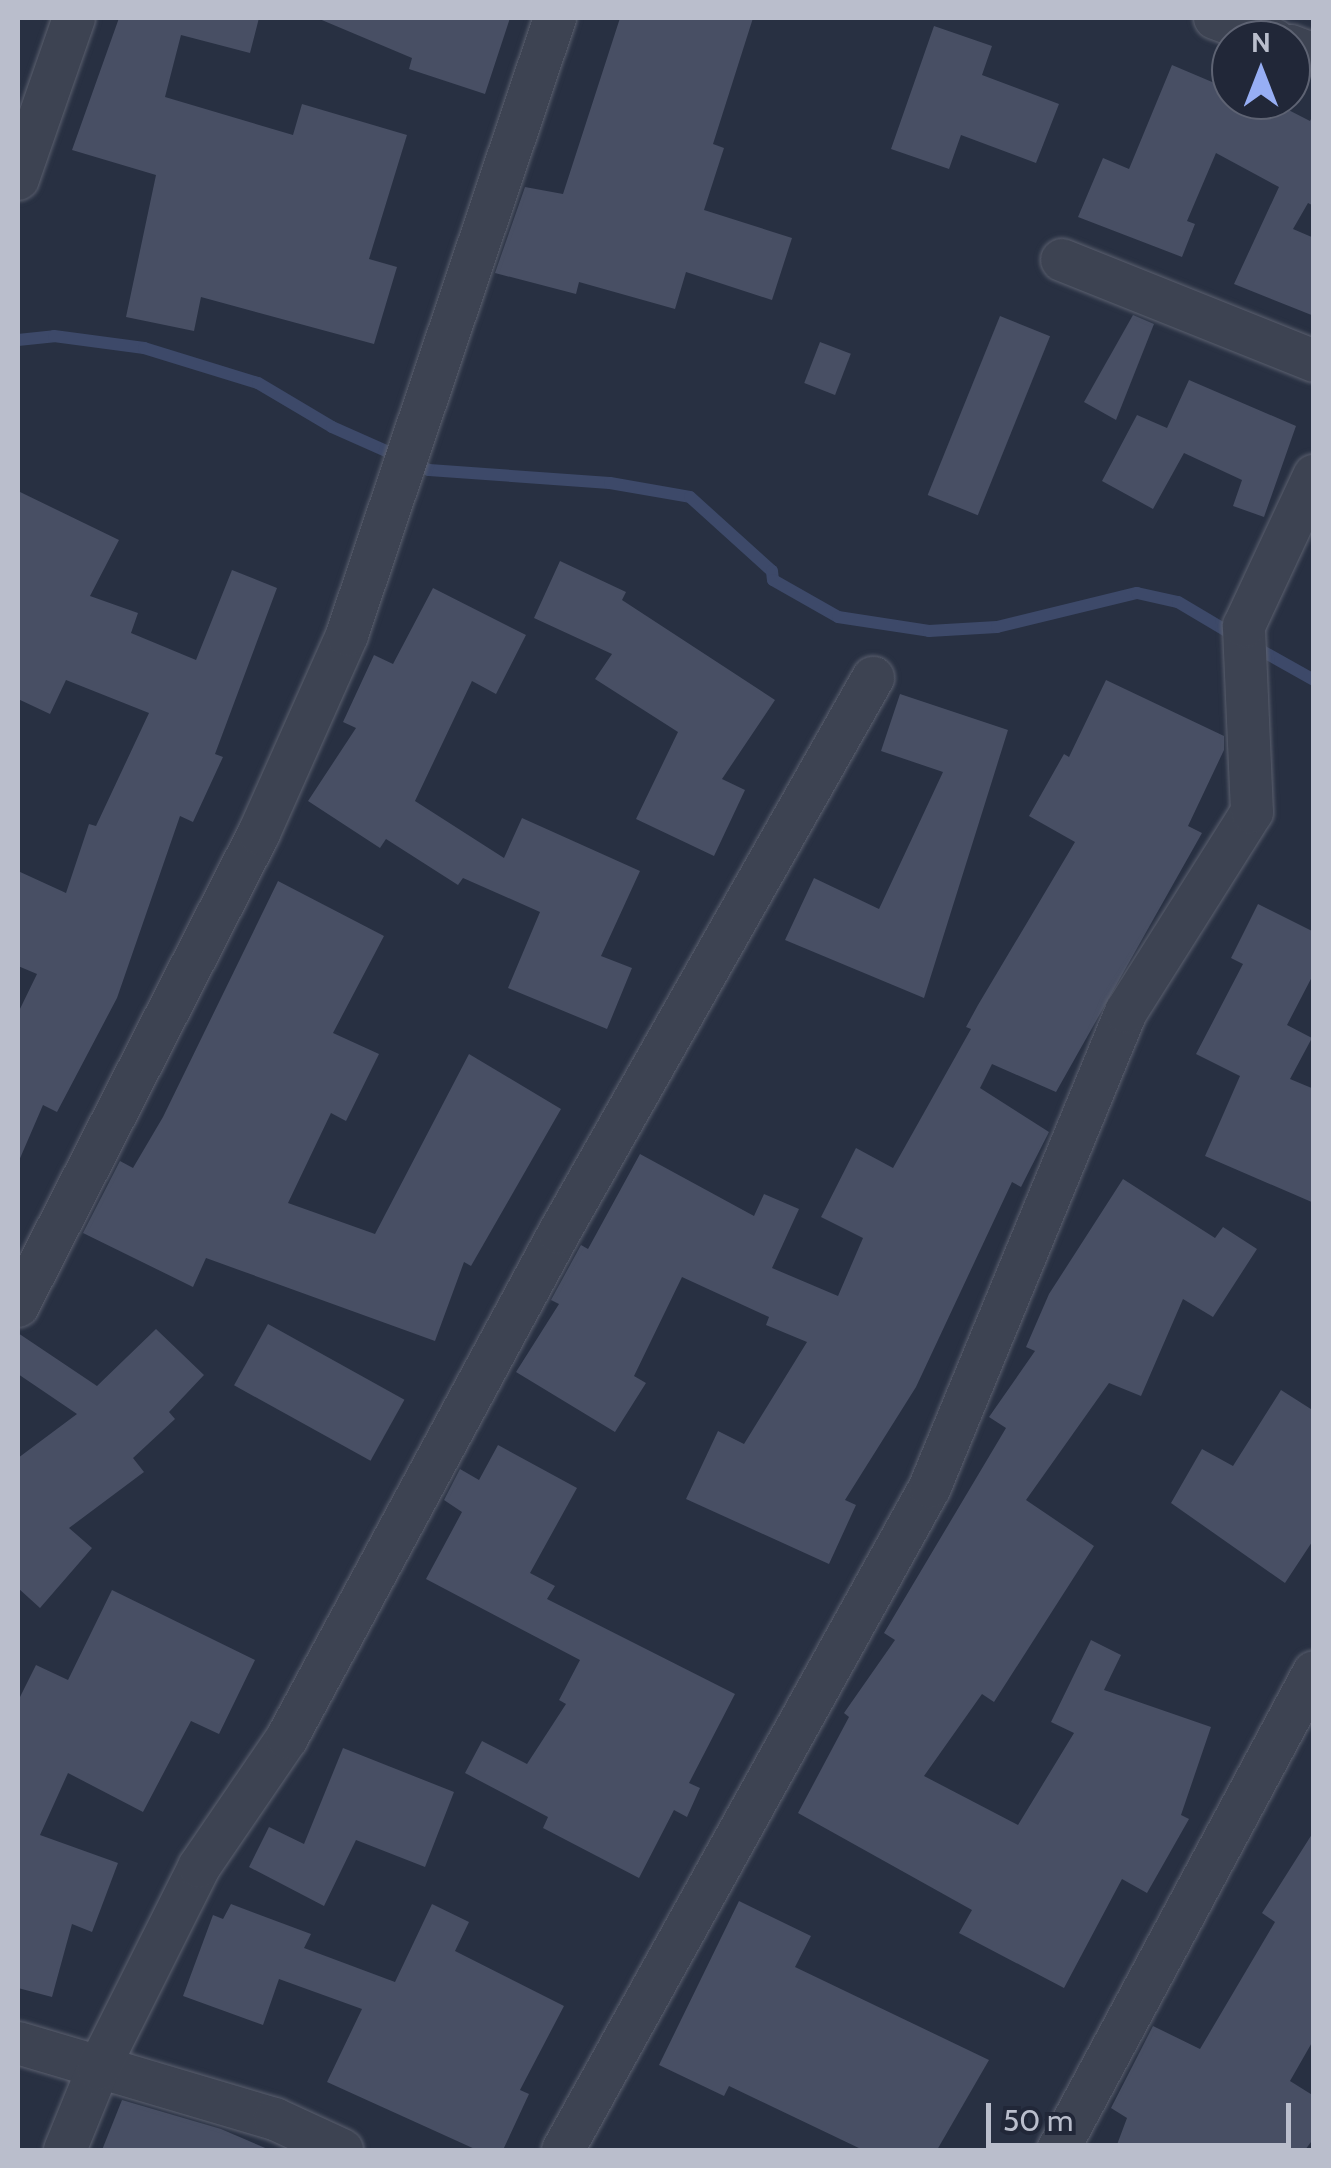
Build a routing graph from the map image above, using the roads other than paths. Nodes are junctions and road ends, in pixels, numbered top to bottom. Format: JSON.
{"nodes":[{"id":1,"x":74,"y":18,"type":"edge"},
{"id":2,"x":555,"y":18,"type":"edge"},
{"id":3,"x":18,"y":179,"type":"edge"},
{"id":4,"x":1062,"y":260,"type":"dead end"},
{"id":5,"x":1314,"y":360,"type":"edge"},
{"id":6,"x":1314,"y":476,"type":"edge"},
{"id":7,"x":873,"y":678,"type":"dead end"},
{"id":8,"x":18,"y":1306,"type":"edge"},
{"id":9,"x":1314,"y":1672,"type":"edge"},
{"id":10,"x":18,"y":2043,"type":"edge"},
{"id":11,"x":98,"y":2068,"type":"junction"},
{"id":12,"x":65,"y":2150,"type":"edge"},
{"id":13,"x":342,"y":2150,"type":"edge"},
{"id":14,"x":563,"y":2150,"type":"edge"},
{"id":15,"x":1058,"y":2150,"type":"edge"}],
"edges":[{"from":1,"to":3,"type":"street"},
{"from":2,"to":8,"type":"street"},
{"from":4,"to":5,"type":"street"},
{"from":6,"to":14,"type":"street"},
{"from":7,"to":11,"type":"street"},
{"from":9,"to":15,"type":"street"},
{"from":10,"to":11,"type":"street"},
{"from":11,"to":12,"type":"street"},
{"from":11,"to":13,"type":"street"}]}
